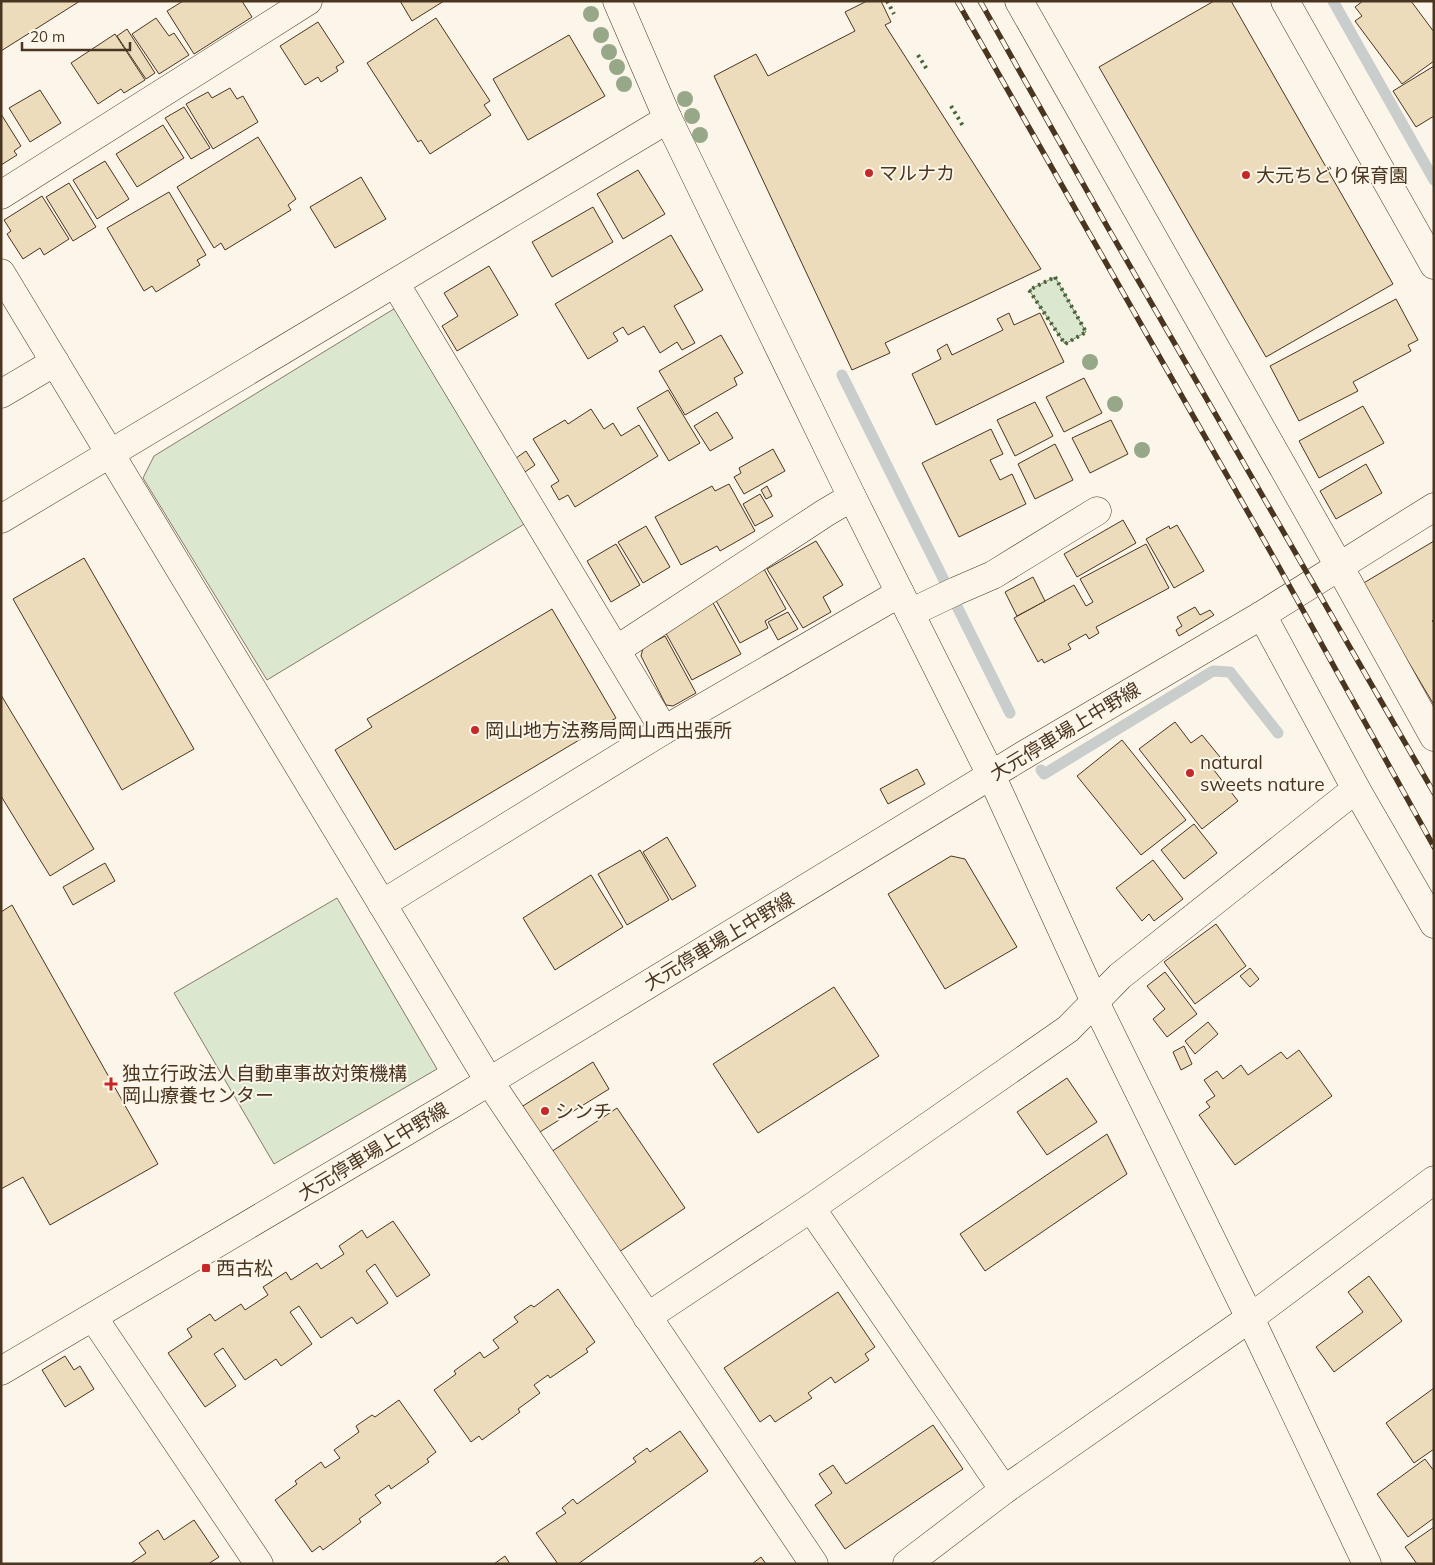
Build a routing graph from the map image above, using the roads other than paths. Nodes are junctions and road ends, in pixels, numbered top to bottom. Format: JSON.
{"nodes":[{"id":1,"x":308,"y":1,"type":"edge"},
{"id":2,"x":617,"y":1,"type":"edge"},
{"id":3,"x":1019,"y":1,"type":"edge"},
{"id":4,"x":1285,"y":1,"type":"edge"},
{"id":5,"x":668,"y":119,"type":"junction"},
{"id":6,"x":1,"y":195,"type":"edge"},
{"id":7,"x":1434,"y":265,"type":"edge"},
{"id":8,"x":1,"y":272,"type":"edge"},
{"id":9,"x":395,"y":283,"type":"junction"},
{"id":10,"x":55,"y":362,"type":"junction"},
{"id":11,"x":1,"y":394,"type":"edge"},
{"id":12,"x":110,"y":453,"type":"junction"},
{"id":13,"x":852,"y":497,"type":"junction"},
{"id":14,"x":1434,"y":506,"type":"edge"},
{"id":15,"x":1097,"y":510,"type":"dead end"},
{"id":16,"x":1,"y":519,"type":"edge"},
{"id":17,"x":1339,"y":566,"type":"junction"},
{"id":18,"x":905,"y":603,"type":"junction"},
{"id":19,"x":1262,"y":615,"type":"junction"},
{"id":20,"x":616,"y":650,"type":"junction"},
{"id":21,"x":664,"y":730,"type":"junction"},
{"id":22,"x":1434,"y":738,"type":"edge"},
{"id":23,"x":991,"y":775,"type":"junction"},
{"id":24,"x":1356,"y":789,"type":"junction"},
{"id":25,"x":382,"y":904,"type":"junction"},
{"id":26,"x":1434,"y":924,"type":"edge"},
{"id":27,"x":1095,"y":1002,"type":"junction"},
{"id":28,"x":489,"y":1081,"type":"junction"},
{"id":29,"x":1434,"y":1180,"type":"edge"},
{"id":30,"x":811,"y":1208,"type":"junction"},
{"id":31,"x":93,"y":1317,"type":"junction"},
{"id":32,"x":647,"y":1317,"type":"junction"},
{"id":33,"x":1250,"y":1318,"type":"junction"},
{"id":34,"x":1,"y":1371,"type":"edge"},
{"id":35,"x":1004,"y":1490,"type":"junction"},
{"id":36,"x":259,"y":1564,"type":"edge"},
{"id":37,"x":814,"y":1564,"type":"edge"},
{"id":38,"x":907,"y":1564,"type":"edge"},
{"id":39,"x":1367,"y":1564,"type":"edge"}],
"edges":[{"from":1,"to":6,"type":"street"},
{"from":2,"to":5,"type":"street"},
{"from":3,"to":17,"type":"street"},
{"from":4,"to":7,"type":"street"},
{"from":5,"to":9,"type":"street"},
{"from":5,"to":13,"type":"street"},
{"from":8,"to":10,"type":"street"},
{"from":9,"to":12,"type":"street"},
{"from":9,"to":20,"type":"street"},
{"from":10,"to":11,"type":"street"},
{"from":10,"to":12,"type":"street"},
{"from":12,"to":16,"type":"street"},
{"from":12,"to":25,"type":"street"},
{"from":13,"to":18,"type":"street"},
{"from":13,"to":20,"type":"street"},
{"from":14,"to":17,"type":"street","name":"大元停車場上中野線"},
{"from":15,"to":18,"type":"street"},
{"from":17,"to":19,"type":"street","name":"大元停車場上中野線"},
{"from":17,"to":22,"type":"street"},
{"from":18,"to":21,"type":"street"},
{"from":18,"to":23,"type":"street"},
{"from":19,"to":23,"type":"street","name":"大元停車場上中野線"},
{"from":19,"to":24,"type":"street"},
{"from":20,"to":21,"type":"street"},
{"from":21,"to":25,"type":"street"},
{"from":23,"to":27,"type":"street"},
{"from":23,"to":28,"type":"street","name":"大元停車場上中野線"},
{"from":24,"to":26,"type":"street"},
{"from":24,"to":27,"type":"street"},
{"from":25,"to":28,"type":"street"},
{"from":27,"to":30,"type":"street"},
{"from":27,"to":33,"type":"street"},
{"from":28,"to":31,"type":"street","name":"大元停車場上中野線"},
{"from":28,"to":32,"type":"street"},
{"from":29,"to":33,"type":"street"},
{"from":30,"to":32,"type":"street"},
{"from":30,"to":35,"type":"street"},
{"from":31,"to":34,"type":"street","name":"大元停車場上中野線"},
{"from":31,"to":36,"type":"street"},
{"from":32,"to":37,"type":"street"},
{"from":33,"to":35,"type":"street"},
{"from":33,"to":39,"type":"street"},
{"from":35,"to":38,"type":"street"}]}
